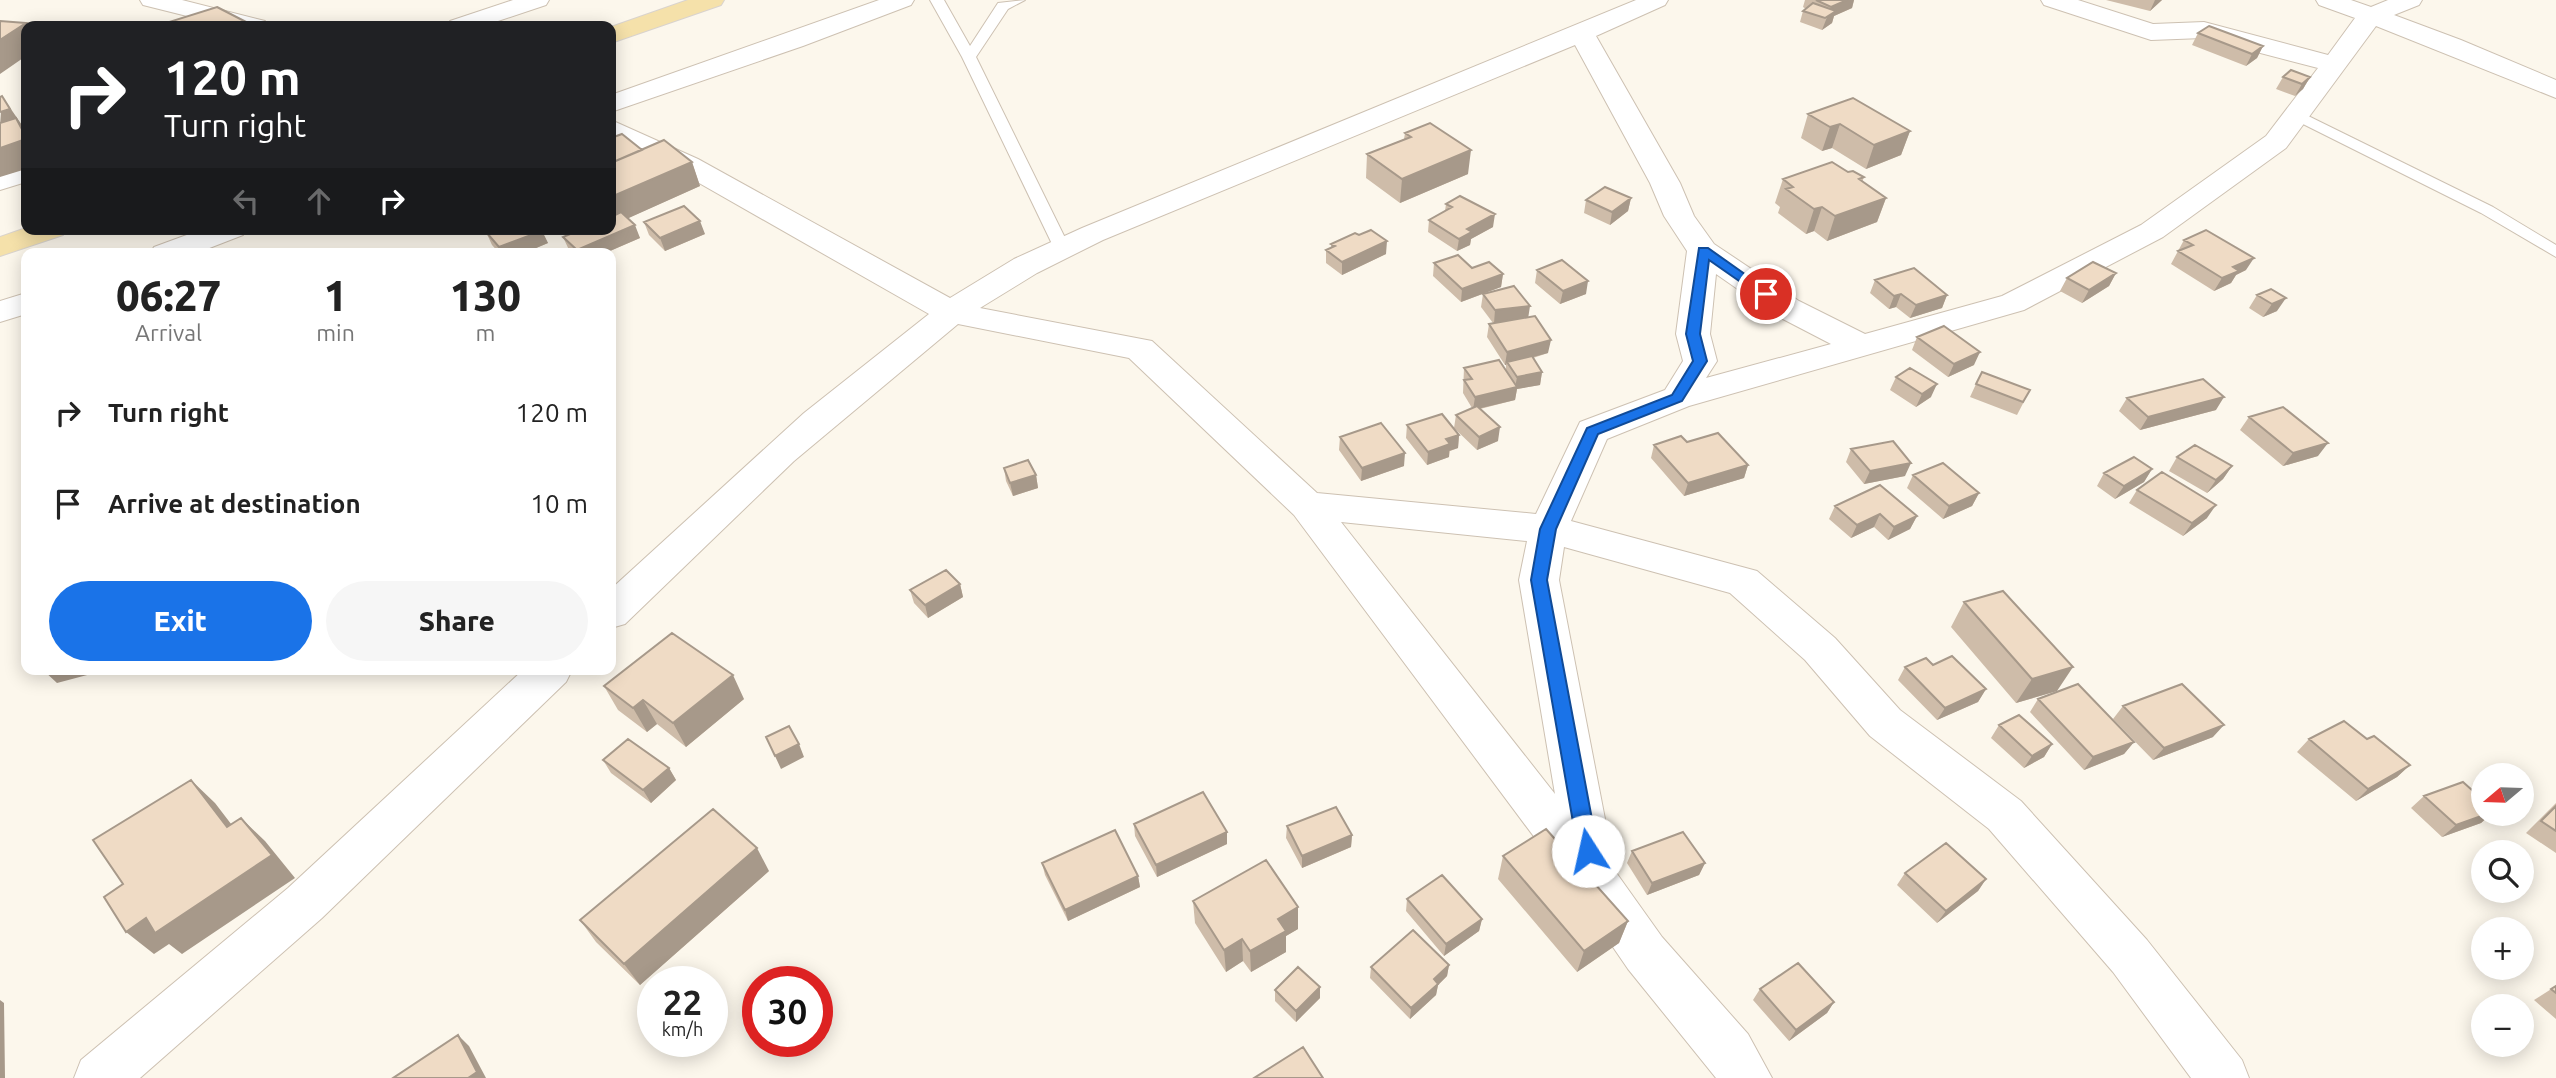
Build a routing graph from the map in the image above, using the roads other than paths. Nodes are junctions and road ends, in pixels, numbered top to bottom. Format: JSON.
{"nodes":[{"id":1,"x":152,"y":0,"type":"edge"},
{"id":2,"x":537,"y":0,"type":"edge"},
{"id":3,"x":712,"y":0,"type":"edge"},
{"id":4,"x":902,"y":0,"type":"edge"},
{"id":5,"x":937,"y":0,"type":"edge"},
{"id":6,"x":1018,"y":0,"type":"edge"},
{"id":7,"x":1656,"y":0,"type":"edge"},
{"id":8,"x":2053,"y":0,"type":"edge"},
{"id":9,"x":2328,"y":0,"type":"edge"},
{"id":10,"x":2410,"y":0,"type":"edge"},
{"id":11,"x":2370,"y":16,"type":"junction"},
{"id":12,"x":236,"y":21,"type":"edge"},
{"id":13,"x":474,"y":21,"type":"edge"},
{"id":14,"x":616,"y":33,"type":"edge"},
{"id":15,"x":1582,"y":34,"type":"junction"},
{"id":16,"x":969,"y":57,"type":"junction"},
{"id":17,"x":2336,"y":65,"type":"junction"},
{"id":18,"x":2556,"y":90,"type":"edge"},
{"id":19,"x":616,"y":102,"type":"edge"},
{"id":20,"x":2296,"y":116,"type":"junction"},
{"id":21,"x":616,"y":130,"type":"edge"},
{"id":22,"x":21,"y":175,"type":"edge"},
{"id":23,"x":0,"y":181,"type":"edge"},
{"id":24,"x":35,"y":235,"type":"edge"},
{"id":25,"x":216,"y":235,"type":"edge"},
{"id":26,"x":0,"y":247,"type":"edge"},
{"id":27,"x":181,"y":248,"type":"edge"},
{"id":28,"x":1062,"y":248,"type":"junction"},
{"id":29,"x":1703,"y":251,"type":"junction"},
{"id":30,"x":2556,"y":252,"type":"edge"},
{"id":31,"x":21,"y":305,"type":"edge"},
{"id":32,"x":0,"y":312,"type":"edge"},
{"id":33,"x":950,"y":312,"type":"junction"},
{"id":34,"x":1864,"y":347,"type":"junction"},
{"id":35,"x":1677,"y":398,"type":"junction"},
{"id":36,"x":1307,"y":505,"type":"junction"},
{"id":37,"x":1548,"y":529,"type":"junction"},
{"id":38,"x":616,"y":608,"type":"edge"},
{"id":39,"x":546,"y":675,"type":"edge"},
{"id":40,"x":1593,"y":878,"type":"junction"},
{"id":41,"x":1729,"y":1069,"type":"edge"},
{"id":42,"x":100,"y":1078,"type":"edge"},
{"id":43,"x":2223,"y":1078,"type":"edge"}],
"edges":[{"from":1,"to":12,"type":"street"},
{"from":2,"to":13,"type":"street"},
{"from":3,"to":14,"type":"main road"},
{"from":4,"to":19,"type":"street"},
{"from":5,"to":16,"type":"lane"},
{"from":6,"to":16,"type":"lane"},
{"from":7,"to":15,"type":"street"},
{"from":8,"to":17,"type":"street"},
{"from":9,"to":11,"type":"street"},
{"from":10,"to":11,"type":"street"},
{"from":11,"to":17,"type":"street"},
{"from":11,"to":18,"type":"street"},
{"from":15,"to":28,"type":"street"},
{"from":15,"to":29,"type":"street"},
{"from":16,"to":28,"type":"lane"},
{"from":17,"to":20,"type":"street"},
{"from":20,"to":30,"type":"lane"},
{"from":20,"to":34,"type":"street"},
{"from":21,"to":33,"type":"street"},
{"from":22,"to":23,"type":"street"},
{"from":24,"to":26,"type":"main road"},
{"from":25,"to":27,"type":"street"},
{"from":28,"to":33,"type":"street"},
{"from":29,"to":34,"type":"street"},
{"from":29,"to":35,"type":"street"},
{"from":31,"to":32,"type":"street"},
{"from":33,"to":36,"type":"street"},
{"from":33,"to":38,"type":"street"},
{"from":34,"to":35,"type":"street"},
{"from":35,"to":37,"type":"street"},
{"from":36,"to":37,"type":"street"},
{"from":36,"to":40,"type":"street"},
{"from":37,"to":40,"type":"street"},
{"from":37,"to":43,"type":"street"},
{"from":39,"to":42,"type":"street"},
{"from":40,"to":41,"type":"street"}]}
